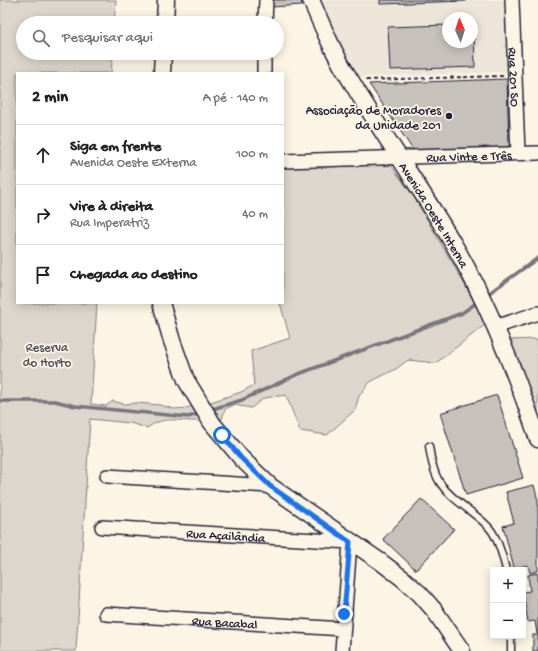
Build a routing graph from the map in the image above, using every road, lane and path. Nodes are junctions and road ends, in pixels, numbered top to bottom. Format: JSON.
{"nodes":[{"id":1,"x":166,"y":0,"type":"edge"},
{"id":2,"x":266,"y":0,"type":"edge"},
{"id":3,"x":311,"y":0,"type":"edge"},
{"id":4,"x":512,"y":0,"type":"edge"},
{"id":5,"x":165,"y":16,"type":"edge"},
{"id":6,"x":265,"y":16,"type":"edge"},
{"id":7,"x":163,"y":60,"type":"edge"},
{"id":8,"x":264,"y":60,"type":"edge"},
{"id":9,"x":162,"y":72,"type":"edge"},
{"id":10,"x":264,"y":72,"type":"edge"},
{"id":11,"x":515,"y":76,"type":"junction"},
{"id":12,"x":350,"y":81,"type":"junction"},
{"id":13,"x":518,"y":153,"type":"junction"},
{"id":14,"x":538,"y":153,"type":"edge"},
{"id":15,"x":400,"y":157,"type":"junction"},
{"id":16,"x":284,"y":161,"type":"edge"},
{"id":17,"x":161,"y":304,"type":"edge"},
{"id":18,"x":538,"y":313,"type":"edge"},
{"id":19,"x":495,"y":328,"type":"junction"},
{"id":20,"x":538,"y":438,"type":"edge"},
{"id":21,"x":429,"y":446,"type":"dead end"},
{"id":22,"x":107,"y":476,"type":"dead end"},
{"id":23,"x":270,"y":486,"type":"junction"},
{"id":24,"x":102,"y":527,"type":"dead end"},
{"id":25,"x":350,"y":542,"type":"junction"},
{"id":26,"x":505,"y":567,"type":"edge"},
{"id":27,"x":106,"y":614,"type":"dead end"},
{"id":28,"x":343,"y":629,"type":"junction"},
{"id":29,"x":511,"y":639,"type":"edge"},
{"id":30,"x":342,"y":651,"type":"edge"},
{"id":31,"x":462,"y":651,"type":"edge"},
{"id":32,"x":511,"y":651,"type":"edge"}],
"edges":[{"from":1,"to":5,"type":"street"},
{"from":2,"to":6,"type":"street"},
{"from":3,"to":12,"type":"street","name":"Avenida Oeste Interna"},
{"from":4,"to":11,"type":"street","name":"Rua 201 SO"},
{"from":7,"to":9,"type":"street"},
{"from":8,"to":10,"type":"street"},
{"from":11,"to":12,"type":"path"},
{"from":11,"to":13,"type":"street","name":"Rua 201 SO"},
{"from":12,"to":15,"type":"street","name":"Avenida Oeste Interna"},
{"from":13,"to":14,"type":"street","name":"Rua Vinte e Três"},
{"from":13,"to":15,"type":"street","name":"Rua Vinte e Três"},
{"from":15,"to":16,"type":"street","name":"Rua Vinte e Três"},
{"from":15,"to":19,"type":"street","name":"Avenida Oeste Interna"},
{"from":17,"to":23,"type":"street"},
{"from":18,"to":19,"type":"street"},
{"from":19,"to":20,"type":"street","name":"Avenida Oeste Interna"},
{"from":21,"to":26,"type":"lane"},
{"from":22,"to":23,"type":"street"},
{"from":23,"to":25,"type":"street"},
{"from":24,"to":25,"type":"street","name":"Rua Açailândia"},
{"from":25,"to":28,"type":"street"},
{"from":25,"to":31,"type":"street"},
{"from":27,"to":28,"type":"street","name":"Rua Bacabal"},
{"from":28,"to":30,"type":"street"},
{"from":29,"to":32,"type":"lane"}]}
